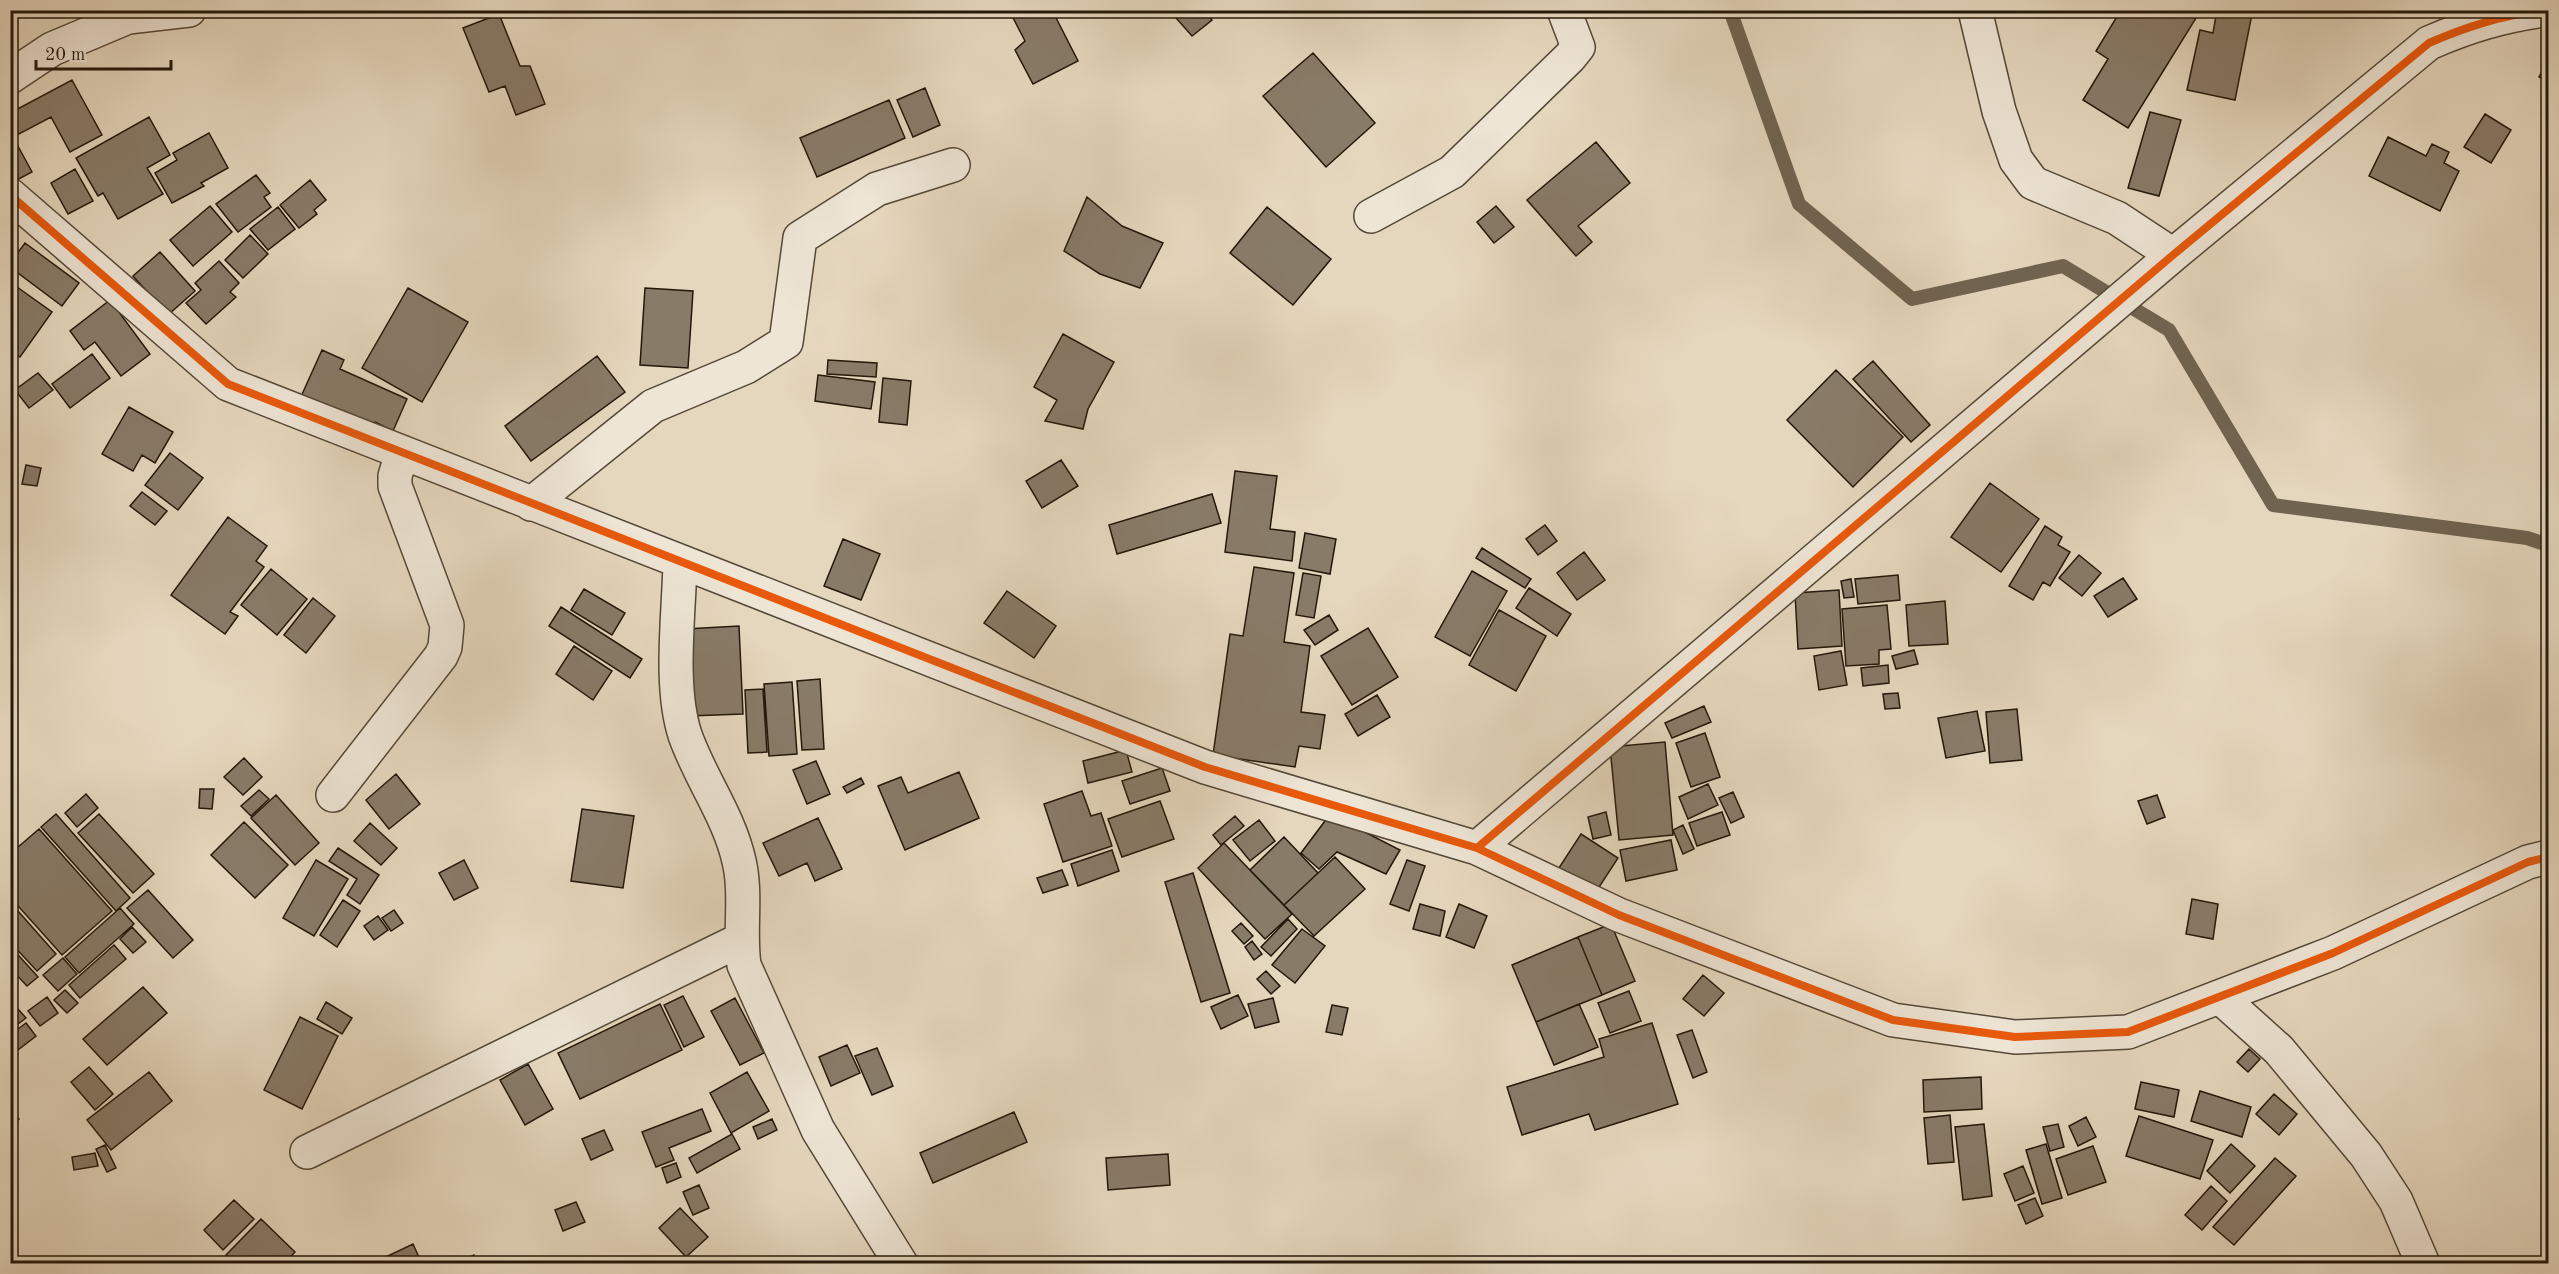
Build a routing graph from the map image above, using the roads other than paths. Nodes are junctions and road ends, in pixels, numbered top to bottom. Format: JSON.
{"nodes":[{"id":1,"x":189,"y":10,"type":"edge"},
{"id":2,"x":1564,"y":10,"type":"edge"},
{"id":3,"x":1976,"y":10,"type":"edge"},
{"id":4,"x":2544,"y":10,"type":"edge"},
{"id":5,"x":10,"y":77,"type":"edge"},
{"id":6,"x":953,"y":165,"type":"dead end"},
{"id":7,"x":10,"y":195,"type":"edge"},
{"id":8,"x":1371,"y":216,"type":"dead end"},
{"id":9,"x":2173,"y":255,"type":"junction"},
{"id":10,"x":402,"y":453,"type":"junction"},
{"id":11,"x":531,"y":504,"type":"junction"},
{"id":12,"x":680,"y":562,"type":"junction"},
{"id":13,"x":333,"y":795,"type":"dead end"},
{"id":14,"x":1477,"y":848,"type":"junction"},
{"id":15,"x":2548,"y":857,"type":"edge"},
{"id":16,"x":740,"y":940,"type":"junction"},
{"id":17,"x":2220,"y":997,"type":"junction"},
{"id":18,"x":307,"y":1152,"type":"dead end"},
{"id":19,"x":901,"y":1263,"type":"edge"},
{"id":20,"x":2423,"y":1263,"type":"edge"}],
"edges":[{"from":1,"to":5,"type":"street"},
{"from":2,"to":8,"type":"street"},
{"from":3,"to":9,"type":"street"},
{"from":4,"to":9,"type":"street"},
{"from":6,"to":11,"type":"street"},
{"from":7,"to":10,"type":"street"},
{"from":9,"to":14,"type":"street"},
{"from":10,"to":11,"type":"street"},
{"from":10,"to":13,"type":"street"},
{"from":11,"to":12,"type":"street"},
{"from":12,"to":14,"type":"street"},
{"from":12,"to":16,"type":"street"},
{"from":14,"to":17,"type":"street"},
{"from":15,"to":17,"type":"street"},
{"from":16,"to":18,"type":"street"},
{"from":16,"to":19,"type":"street"},
{"from":17,"to":20,"type":"street"}]}
